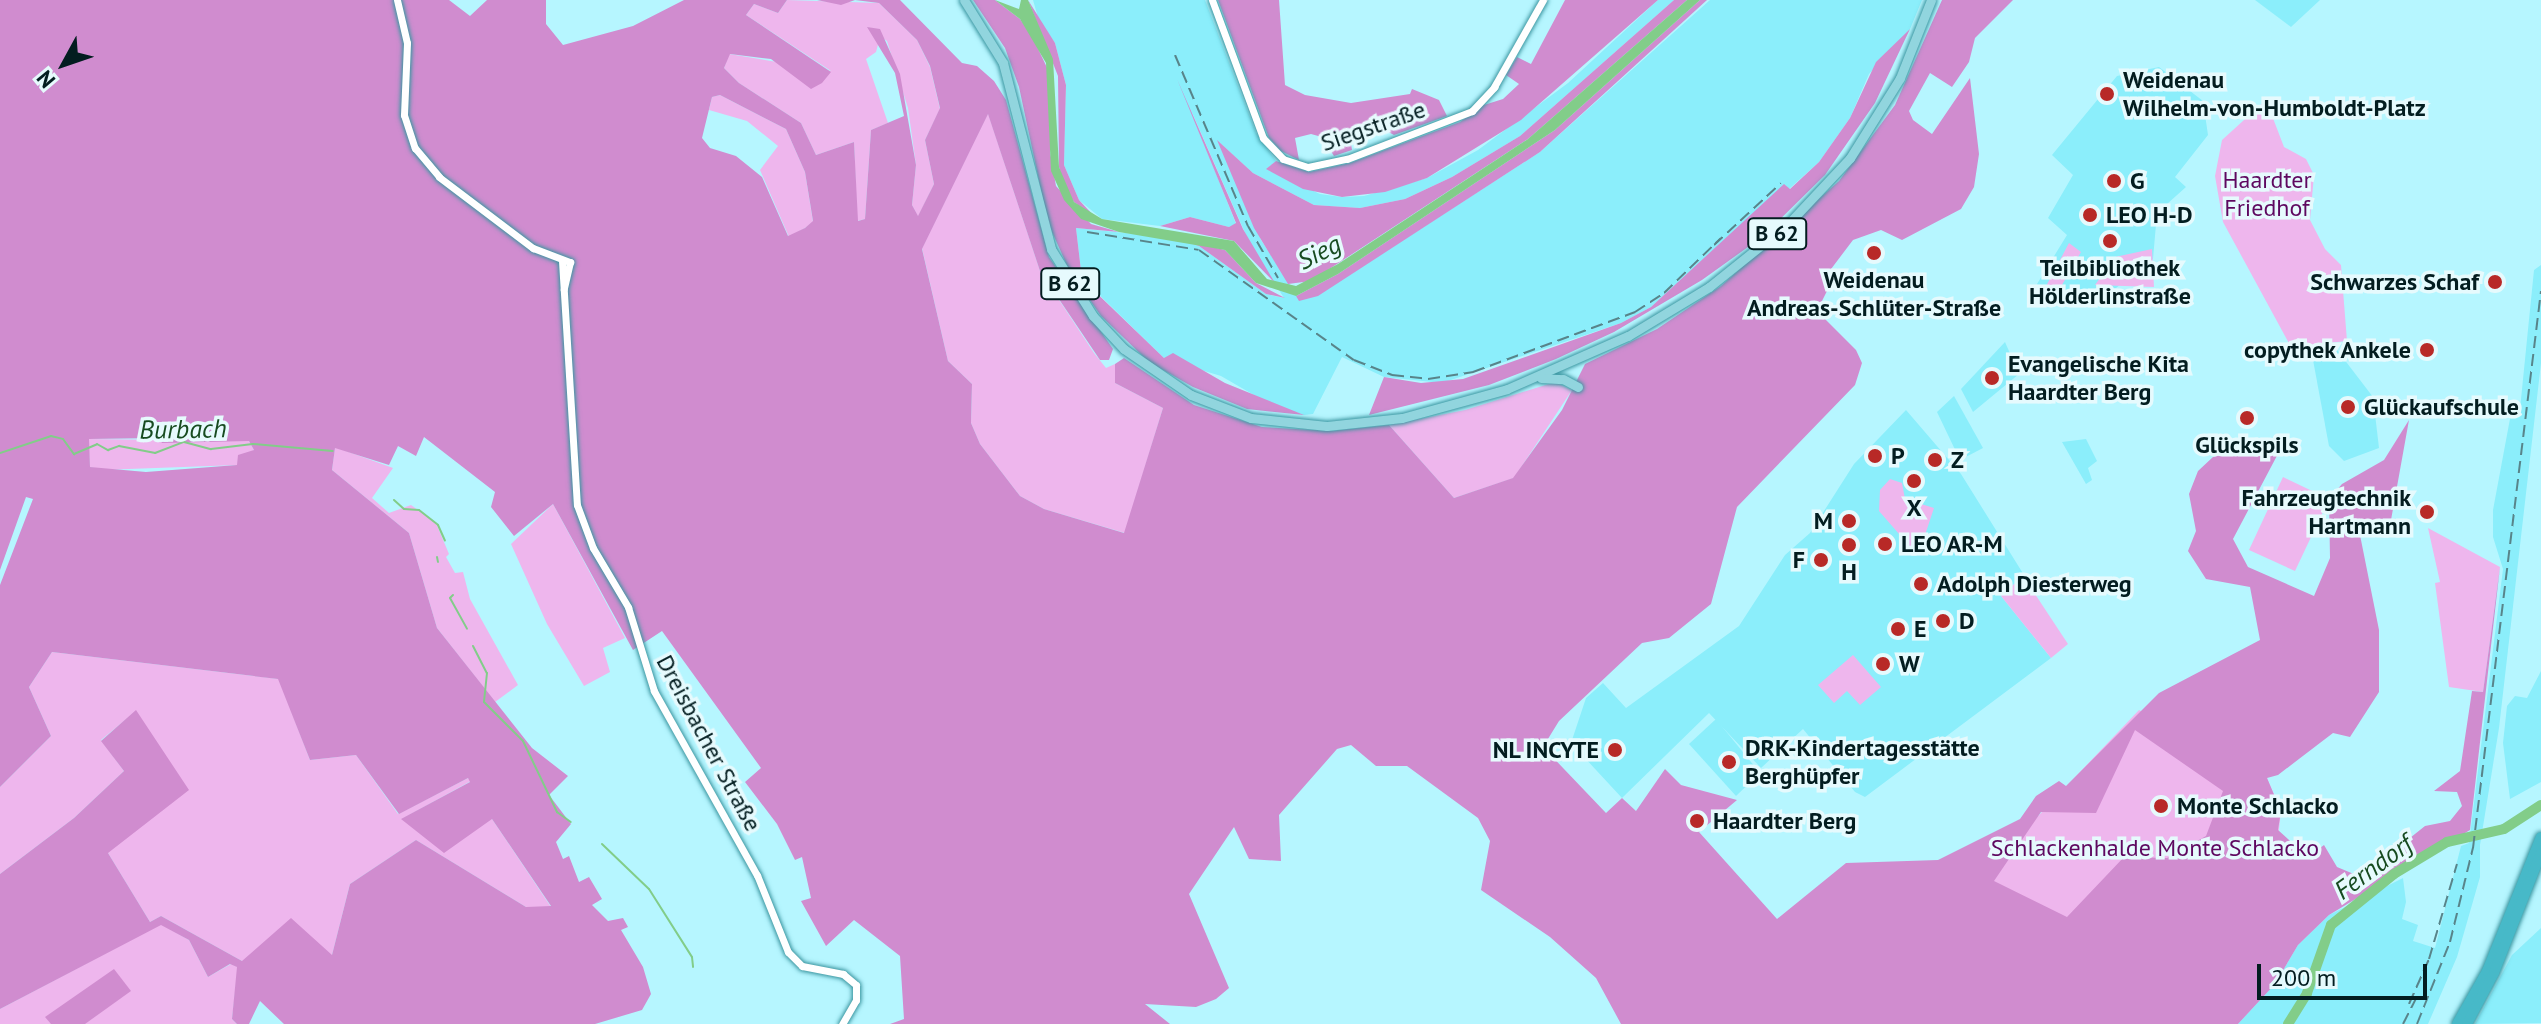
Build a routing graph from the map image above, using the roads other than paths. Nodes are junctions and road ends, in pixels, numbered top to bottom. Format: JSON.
{"nodes":[{"id":1,"x":397,"y":0,"type":"edge"},
{"id":2,"x":964,"y":0,"type":"edge"},
{"id":3,"x":1212,"y":0,"type":"edge"},
{"id":4,"x":1543,"y":0,"type":"edge"},
{"id":5,"x":1931,"y":0,"type":"edge"},
{"id":6,"x":1534,"y":378,"type":"junction"},
{"id":7,"x":1578,"y":387,"type":"dead end"},
{"id":8,"x":2541,"y":837,"type":"edge"},
{"id":9,"x":2541,"y":853,"type":"edge"},
{"id":10,"x":842,"y":1024,"type":"edge"},
{"id":11,"x":2457,"y":1024,"type":"edge"},
{"id":12,"x":2467,"y":1024,"type":"edge"}],
"edges":[{"from":1,"to":10,"type":"street","name":"Dreisbacher Straße"},
{"from":2,"to":6,"type":"main road","number":"B 62"},
{"from":3,"to":4,"type":"street","name":"Siegstraße"},
{"from":5,"to":6,"type":"main road","number":"B 62"},
{"from":6,"to":7,"type":"main road"},
{"from":8,"to":11,"type":"highway"},
{"from":9,"to":12,"type":"highway"}]}
